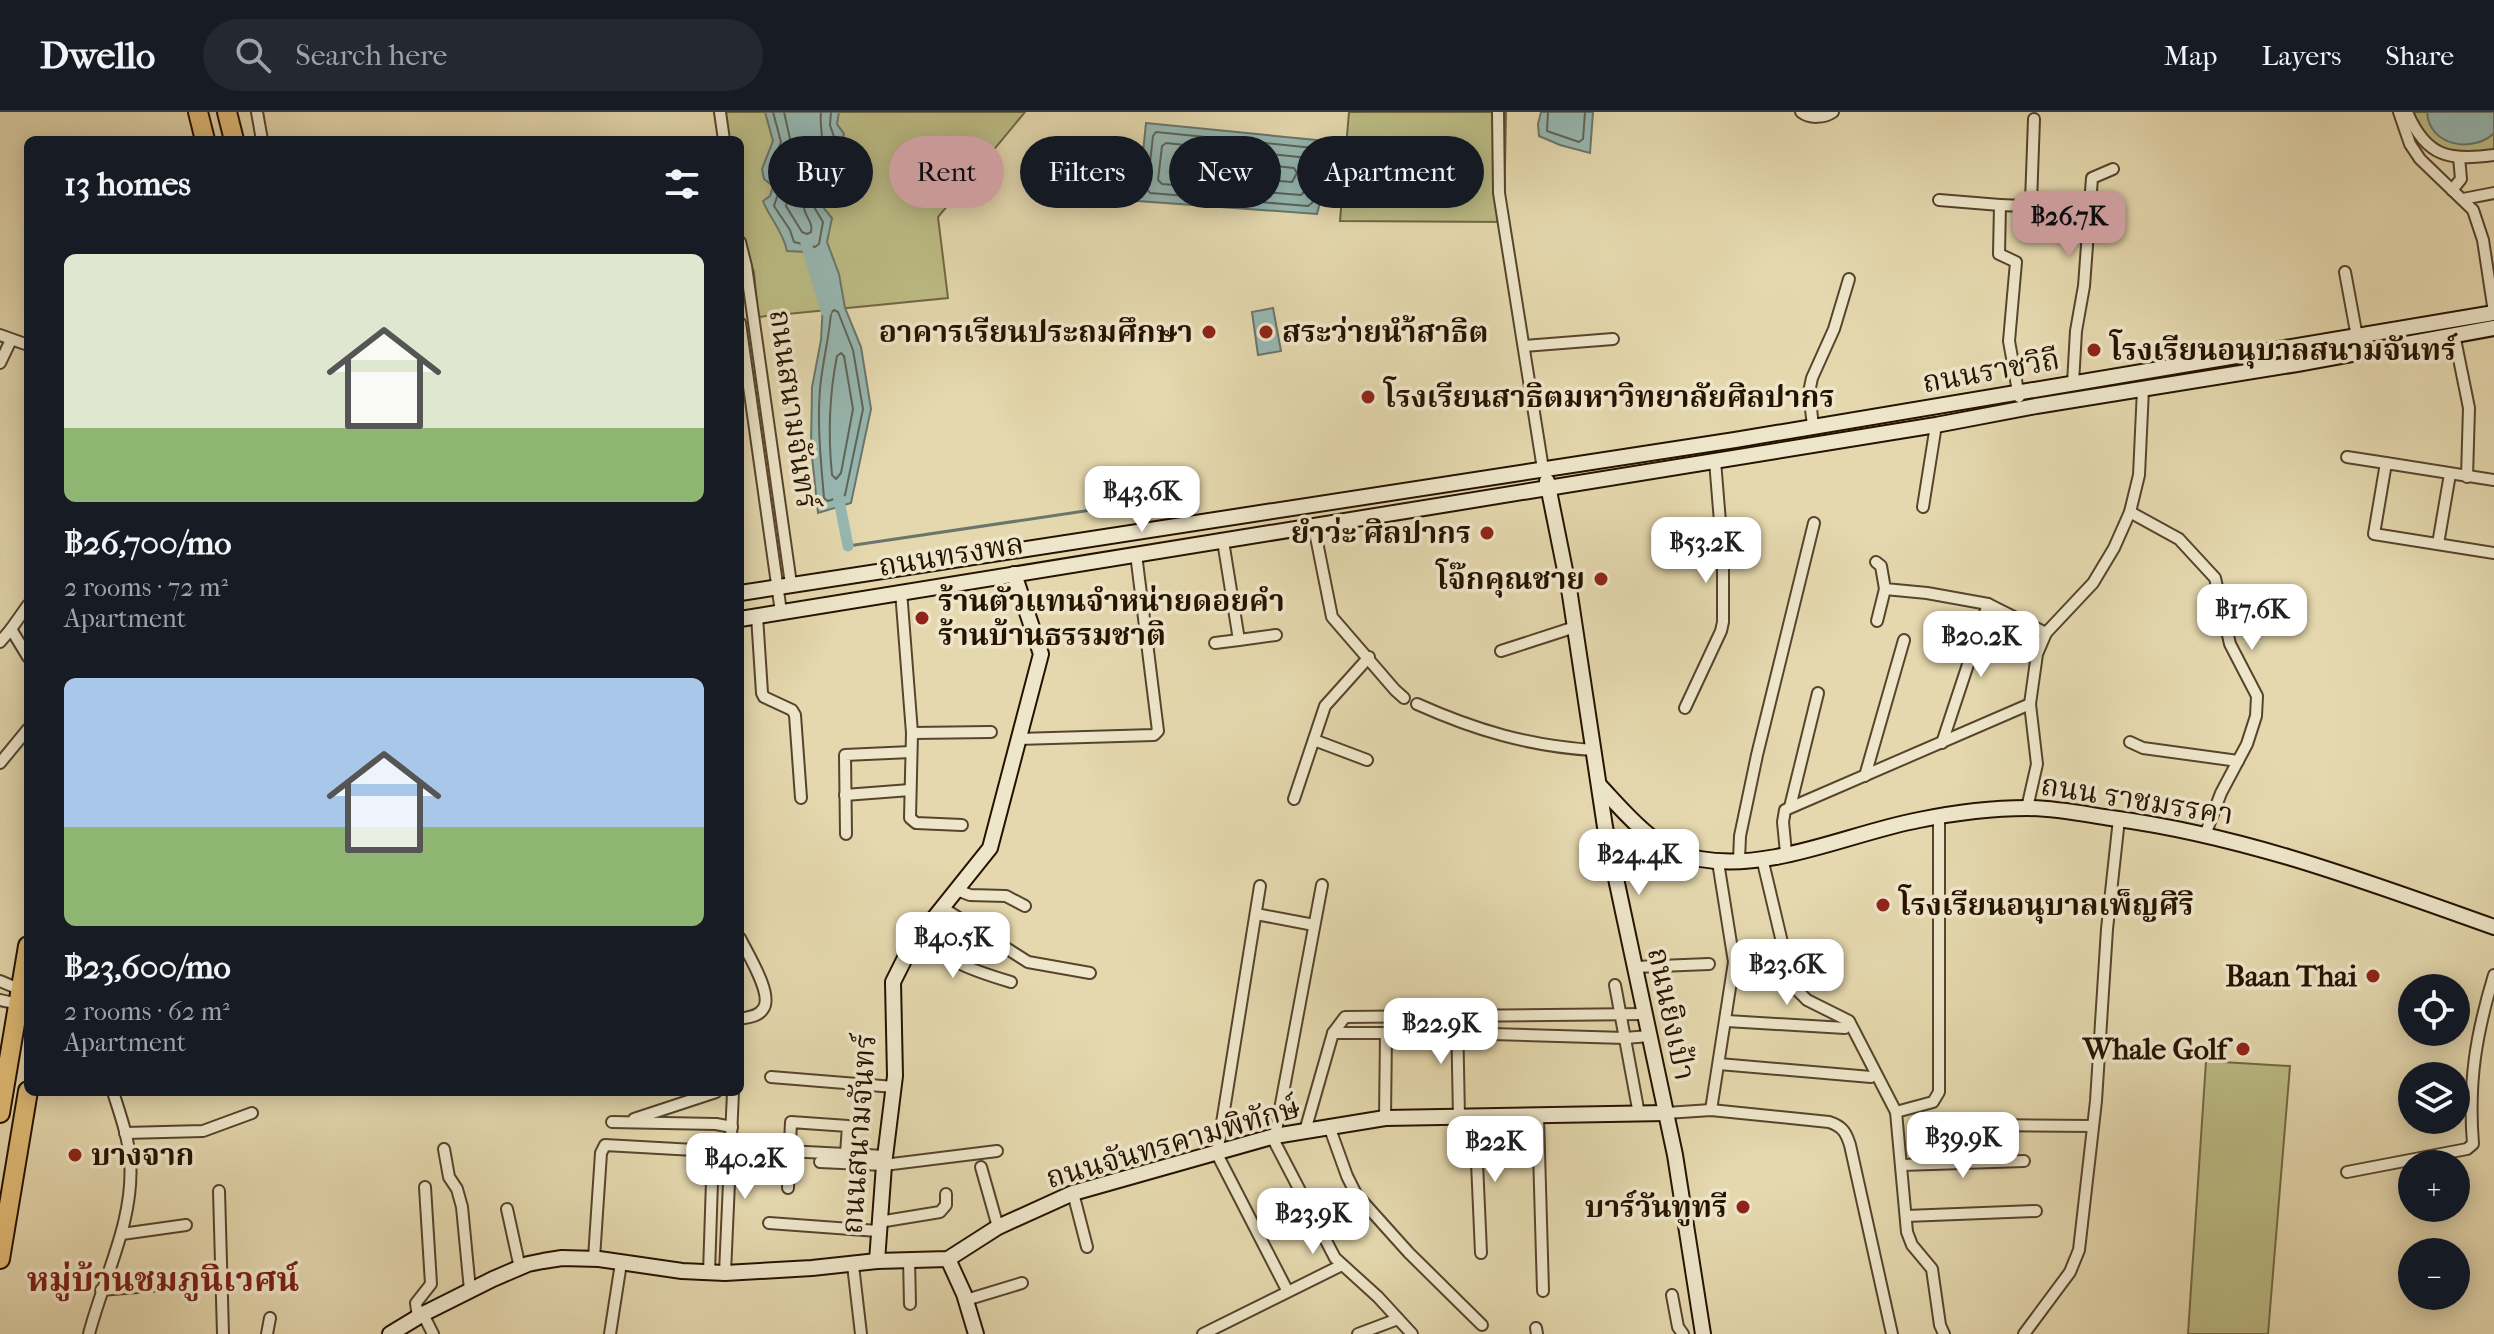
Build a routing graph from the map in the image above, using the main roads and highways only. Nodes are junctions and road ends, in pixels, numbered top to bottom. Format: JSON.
{"nodes":[{"id":1,"x":198,"y":112,"type":"edge"},
{"id":2,"x":227,"y":112,"type":"edge"},
{"id":3,"x":204,"y":136,"type":"edge"},
{"id":4,"x":233,"y":136,"type":"edge"},
{"id":5,"x":2494,"y":312,"type":"edge"},
{"id":6,"x":2494,"y":328,"type":"edge"},
{"id":7,"x":2241,"y":357,"type":"junction"},
{"id":8,"x":2244,"y":373,"type":"junction"},
{"id":9,"x":1543,"y":469,"type":"junction"},
{"id":10,"x":1550,"y":487,"type":"junction"},
{"id":11,"x":1020,"y":548,"type":"junction"},
{"id":12,"x":1020,"y":573,"type":"junction"},
{"id":13,"x":744,"y":592,"type":"edge"},
{"id":14,"x":744,"y":618,"type":"edge"},
{"id":15,"x":1600,"y":786,"type":"junction"},
{"id":16,"x":2494,"y":927,"type":"edge"},
{"id":17,"x":24,"y":964,"type":"edge"},
{"id":18,"x":16,"y":1000,"type":"edge"},
{"id":19,"x":27,"y":1096,"type":"edge"},
{"id":20,"x":0,"y":1113,"type":"edge"},
{"id":21,"x":1666,"y":1113,"type":"junction"},
{"id":22,"x":0,"y":1259,"type":"edge"},
{"id":23,"x":948,"y":1259,"type":"junction"},
{"id":24,"x":877,"y":1261,"type":"junction"},
{"id":25,"x":390,"y":1334,"type":"edge"},
{"id":26,"x":976,"y":1334,"type":"edge"},
{"id":27,"x":1703,"y":1334,"type":"edge"}],
"edges":[{"from":1,"to":3,"type":"highway"},
{"from":2,"to":4,"type":"highway"},
{"from":5,"to":7,"type":"main road","name":"ถนนราชวิถี"},
{"from":6,"to":8,"type":"main road","name":"ถนนราชวิถี"},
{"from":7,"to":8,"type":"main road"},
{"from":7,"to":9,"type":"main road","name":"ถนนราชวิถี"},
{"from":8,"to":10,"type":"main road","name":"ถนนราชวิถี"},
{"from":9,"to":10,"type":"main road","name":"ถนนยิงเป้า"},
{"from":9,"to":11,"type":"main road","name":"ถนนทรงพล"},
{"from":10,"to":12,"type":"main road","name":"ถนนทรงพล"},
{"from":10,"to":15,"type":"main road","name":"ถนนยิงเป้า"},
{"from":11,"to":12,"type":"main road","name":"ถนนสนามจันทร์"},
{"from":11,"to":13,"type":"main road","name":"ถนนทรงพล"},
{"from":12,"to":14,"type":"main road","name":"ถนนทรงพล"},
{"from":12,"to":24,"type":"main road","name":"ถนนสนามจันทร์"},
{"from":15,"to":16,"type":"main road","name":"ถนน ราชมรรคา"},
{"from":15,"to":21,"type":"main road","name":"ถนนยิงเป้า"},
{"from":17,"to":18,"type":"highway"},
{"from":18,"to":20,"type":"highway"},
{"from":19,"to":22,"type":"highway"},
{"from":21,"to":23,"type":"main road","name":"ถนนจันทรคามพิทักษ์"},
{"from":21,"to":27,"type":"main road","name":"ถนนยิงเป้า"},
{"from":23,"to":24,"type":"main road"},
{"from":23,"to":26,"type":"main road"},
{"from":24,"to":25,"type":"main road"}]}
